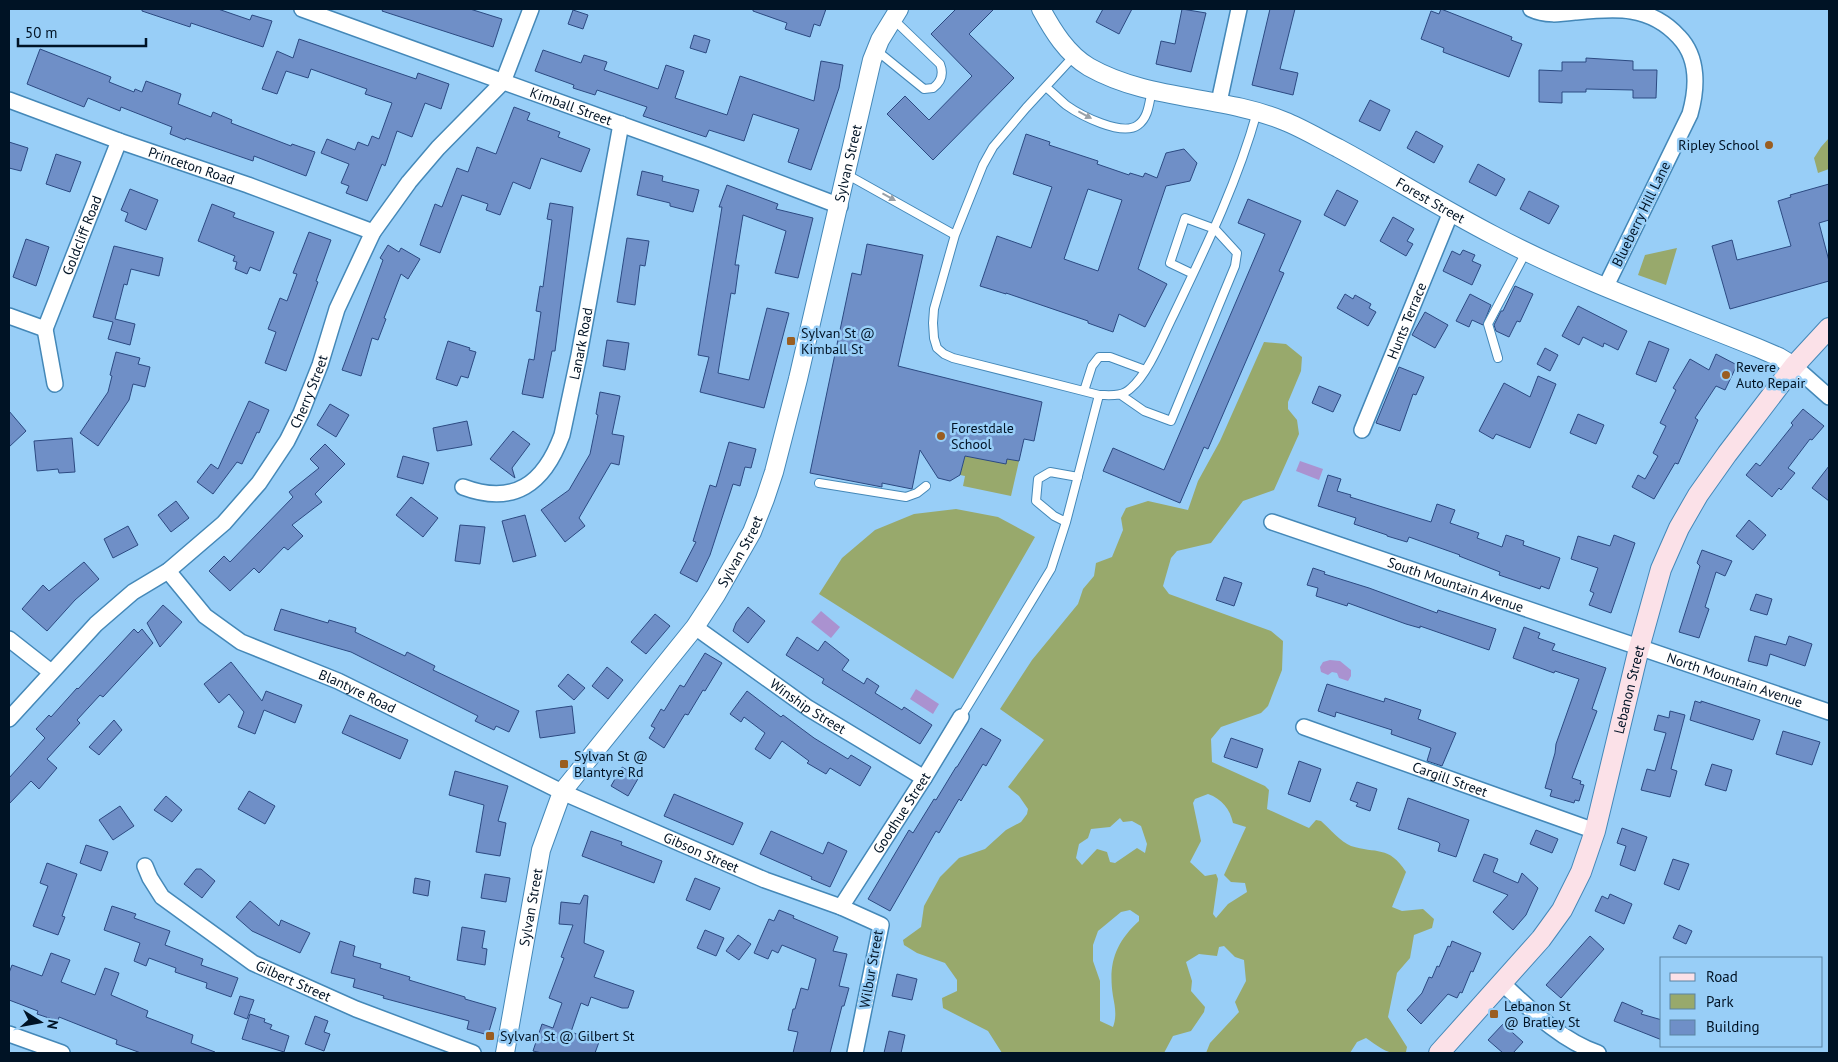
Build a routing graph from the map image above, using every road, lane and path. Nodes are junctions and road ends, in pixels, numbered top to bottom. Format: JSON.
{"nodes":[{"id":1,"x":302,"y":9,"type":"edge"},
{"id":2,"x":531,"y":9,"type":"edge"},
{"id":3,"x":1041,"y":9,"type":"edge"},
{"id":4,"x":1239,"y":9,"type":"edge"},
{"id":5,"x":1531,"y":9,"type":"edge"},
{"id":6,"x":896,"y":14,"type":"edge"},
{"id":7,"x":876,"y":50,"type":"junction"},
{"id":8,"x":1073,"y":57,"type":"junction"},
{"id":9,"x":503,"y":82,"type":"junction"},
{"id":10,"x":1046,"y":87,"type":"junction"},
{"id":11,"x":1152,"y":90,"type":"junction"},
{"id":12,"x":9,"y":100,"type":"edge"},
{"id":13,"x":1219,"y":102,"type":"junction"},
{"id":14,"x":1258,"y":111,"type":"junction"},
{"id":15,"x":621,"y":124,"type":"junction"},
{"id":16,"x":119,"y":141,"type":"junction"},
{"id":17,"x":846,"y":174,"type":"junction"},
{"id":18,"x":840,"y":206,"type":"junction"},
{"id":19,"x":1451,"y":212,"type":"junction"},
{"id":20,"x":1215,"y":228,"type":"junction"},
{"id":21,"x":373,"y":232,"type":"junction"},
{"id":22,"x":955,"y":235,"type":"junction"},
{"id":23,"x":1526,"y":252,"type":"junction"},
{"id":24,"x":1193,"y":274,"type":"junction"},
{"id":25,"x":1606,"y":286,"type":"junction"},
{"id":26,"x":9,"y":316,"type":"edge"},
{"id":27,"x":1829,"y":328,"type":"edge"},
{"id":28,"x":45,"y":329,"type":"junction"},
{"id":29,"x":1498,"y":358,"type":"dead end"},
{"id":30,"x":1794,"y":366,"type":"junction"},
{"id":31,"x":1145,"y":370,"type":"junction"},
{"id":32,"x":55,"y":384,"type":"dead end"},
{"id":33,"x":1084,"y":391,"type":"junction"},
{"id":34,"x":1099,"y":395,"type":"junction"},
{"id":35,"x":1121,"y":395,"type":"junction"},
{"id":36,"x":1829,"y":397,"type":"edge"},
{"id":37,"x":1362,"y":430,"type":"dead end"},
{"id":38,"x":1078,"y":477,"type":"junction"},
{"id":39,"x":819,"y":483,"type":"dead end"},
{"id":40,"x":926,"y":486,"type":"dead end"},
{"id":41,"x":463,"y":487,"type":"dead end"},
{"id":42,"x":1066,"y":522,"type":"junction"},
{"id":43,"x":1272,"y":522,"type":"dead end"},
{"id":44,"x":168,"y":571,"type":"junction"},
{"id":45,"x":695,"y":627,"type":"junction"},
{"id":46,"x":9,"y":639,"type":"edge"},
{"id":47,"x":1639,"y":648,"type":"junction"},
{"id":48,"x":51,"y":672,"type":"junction"},
{"id":49,"x":1829,"y":712,"type":"edge"},
{"id":50,"x":961,"y":717,"type":"joint"},
{"id":51,"x":9,"y":719,"type":"edge"},
{"id":52,"x":1304,"y":727,"type":"dead end"},
{"id":53,"x":924,"y":778,"type":"junction"},
{"id":54,"x":562,"y":792,"type":"junction"},
{"id":55,"x":1595,"y":831,"type":"junction"},
{"id":56,"x":144,"y":866,"type":"dead end"},
{"id":57,"x":841,"y":907,"type":"junction"},
{"id":58,"x":1502,"y":983,"type":"junction"},
{"id":59,"x":9,"y":1034,"type":"edge"},
{"id":60,"x":62,"y":1053,"type":"edge"},
{"id":61,"x":473,"y":1053,"type":"edge"},
{"id":62,"x":505,"y":1053,"type":"edge"},
{"id":63,"x":855,"y":1053,"type":"edge"},
{"id":64,"x":1439,"y":1053,"type":"edge"},
{"id":65,"x":1598,"y":1053,"type":"edge"}],
"edges":[{"from":1,"to":9,"type":"street","name":"Kimball Street"},
{"from":2,"to":9,"type":"street","name":"Cherry Street"},
{"from":3,"to":8,"type":"street","name":"Forest Street"},
{"from":4,"to":13,"type":"street"},
{"from":5,"to":25,"type":"street","name":"Blueberry Hill Lane"},
{"from":6,"to":7,"type":"street","name":"Sylvan Street"},
{"from":6,"to":7,"type":"lane"},
{"from":7,"to":17,"type":"street","name":"Sylvan Street"},
{"from":8,"to":10,"type":"lane"},
{"from":8,"to":11,"type":"street","name":"Forest Street"},
{"from":9,"to":15,"type":"street","name":"Kimball Street"},
{"from":9,"to":21,"type":"street","name":"Cherry Street"},
{"from":10,"to":11,"type":"lane","one_way":true},
{"from":10,"to":22,"type":"lane"},
{"from":11,"to":13,"type":"street","name":"Forest Street"},
{"from":12,"to":16,"type":"street","name":"Princeton Road"},
{"from":13,"to":14,"type":"street","name":"Forest Street"},
{"from":14,"to":19,"type":"street","name":"Forest Street"},
{"from":14,"to":20,"type":"lane"},
{"from":15,"to":18,"type":"street","name":"Kimball Street"},
{"from":15,"to":41,"type":"street","name":"Lanark Road"},
{"from":16,"to":21,"type":"street","name":"Princeton Road"},
{"from":16,"to":28,"type":"street","name":"Goldcliff Road"},
{"from":17,"to":18,"type":"street","name":"Sylvan Street"},
{"from":17,"to":22,"type":"lane","one_way":true},
{"from":18,"to":45,"type":"street","name":"Sylvan Street"},
{"from":19,"to":23,"type":"street","name":"Forest Street"},
{"from":19,"to":37,"type":"street","name":"Hunts Terrace"},
{"from":20,"to":24,"type":"lane"},
{"from":20,"to":24,"type":"lane"},
{"from":20,"to":35,"type":"lane"},
{"from":21,"to":44,"type":"street","name":"Cherry Street"},
{"from":22,"to":33,"type":"lane"},
{"from":23,"to":25,"type":"street","name":"Forest Street"},
{"from":23,"to":29,"type":"lane"},
{"from":24,"to":31,"type":"lane"},
{"from":25,"to":30,"type":"street","name":"Forest Street"},
{"from":26,"to":28,"type":"street"},
{"from":27,"to":30,"type":"main road","name":"Lebanon Street"},
{"from":28,"to":32,"type":"street"},
{"from":30,"to":36,"type":"street","name":"Forest Street"},
{"from":30,"to":47,"type":"main road","name":"Lebanon Street"},
{"from":31,"to":33,"type":"lane"},
{"from":31,"to":35,"type":"lane"},
{"from":33,"to":34,"type":"lane"},
{"from":34,"to":35,"type":"lane"},
{"from":34,"to":38,"type":"lane"},
{"from":38,"to":42,"type":"lane"},
{"from":38,"to":42,"type":"lane"},
{"from":39,"to":40,"type":"lane"},
{"from":42,"to":50,"type":"lane"},
{"from":43,"to":47,"type":"street","name":"South Mountain Avenue"},
{"from":44,"to":48,"type":"street","name":"Cherry Street"},
{"from":44,"to":54,"type":"street","name":"Blantyre Road"},
{"from":45,"to":53,"type":"street","name":"Winship Street"},
{"from":45,"to":54,"type":"street","name":"Sylvan Street"},
{"from":46,"to":48,"type":"street"},
{"from":47,"to":49,"type":"street","name":"North Mountain Avenue"},
{"from":47,"to":55,"type":"main road","name":"Lebanon Street"},
{"from":48,"to":51,"type":"street","name":"Cherry Street"},
{"from":50,"to":53,"type":"street","name":"Goodhue Street"},
{"from":52,"to":55,"type":"street","name":"Cargill Street"},
{"from":53,"to":57,"type":"street","name":"Goodhue Street"},
{"from":54,"to":57,"type":"street","name":"Gibson Street"},
{"from":54,"to":62,"type":"street","name":"Sylvan Street"},
{"from":55,"to":58,"type":"main road","name":"Lebanon Street"},
{"from":56,"to":61,"type":"street","name":"Gilbert Street"},
{"from":57,"to":63,"type":"street","name":"Wilbur Street"},
{"from":58,"to":64,"type":"main road","name":"Lebanon Street"},
{"from":58,"to":65,"type":"street"},
{"from":59,"to":60,"type":"street"}]}
